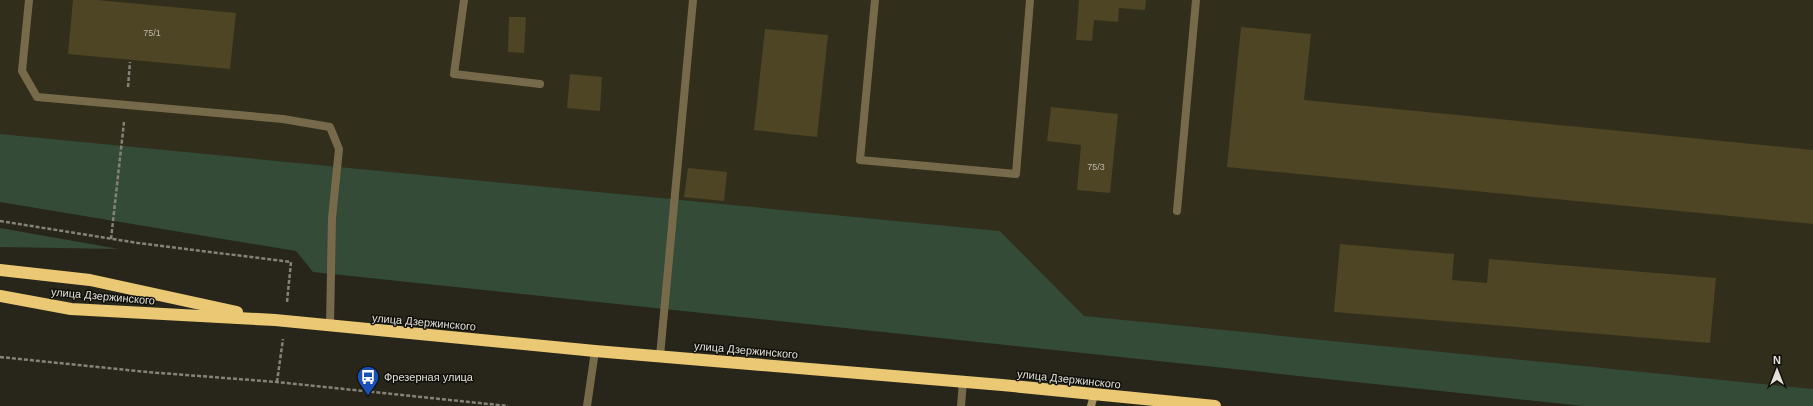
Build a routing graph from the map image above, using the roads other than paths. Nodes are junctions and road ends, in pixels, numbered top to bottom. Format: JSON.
{"nodes":[{"id":1,"x":29,"y":0,"type":"edge"},
{"id":2,"x":464,"y":0,"type":"edge"},
{"id":3,"x":693,"y":0,"type":"edge"},
{"id":4,"x":875,"y":0,"type":"edge"},
{"id":5,"x":1030,"y":0,"type":"edge"},
{"id":6,"x":1196,"y":0,"type":"edge"},
{"id":7,"x":540,"y":84,"type":"dead end"},
{"id":8,"x":1177,"y":211,"type":"dead end"},
{"id":9,"x":0,"y":270,"type":"edge"},
{"id":10,"x":0,"y":296,"type":"edge"},
{"id":11,"x":280,"y":321,"type":"junction"},
{"id":12,"x":330,"y":326,"type":"junction"},
{"id":13,"x":595,"y":351,"type":"junction"},
{"id":14,"x":660,"y":356,"type":"junction"},
{"id":15,"x":963,"y":381,"type":"junction"},
{"id":16,"x":1092,"y":400,"type":"edge"},
{"id":17,"x":587,"y":406,"type":"edge"},
{"id":18,"x":961,"y":406,"type":"edge"},
{"id":19,"x":1215,"y":406,"type":"edge"}],
"edges":[{"from":1,"to":12,"type":"street"},
{"from":2,"to":7,"type":"street"},
{"from":3,"to":14,"type":"street"},
{"from":4,"to":5,"type":"street"},
{"from":6,"to":8,"type":"street"},
{"from":9,"to":11,"type":"highway","name":"улица Дзержинского"},
{"from":10,"to":11,"type":"highway","name":"улица Дзержинского"},
{"from":11,"to":12,"type":"highway","name":"улица Дзержинского"},
{"from":12,"to":13,"type":"highway","name":"улица Дзержинского"},
{"from":13,"to":14,"type":"highway","name":"улица Дзержинского"},
{"from":13,"to":17,"type":"street"},
{"from":14,"to":15,"type":"highway","name":"улица Дзержинского"},
{"from":15,"to":16,"type":"highway","name":"улица Дзержинского"},
{"from":15,"to":18,"type":"street"},
{"from":16,"to":19,"type":"highway","name":"улица Дзержинского"}]}
